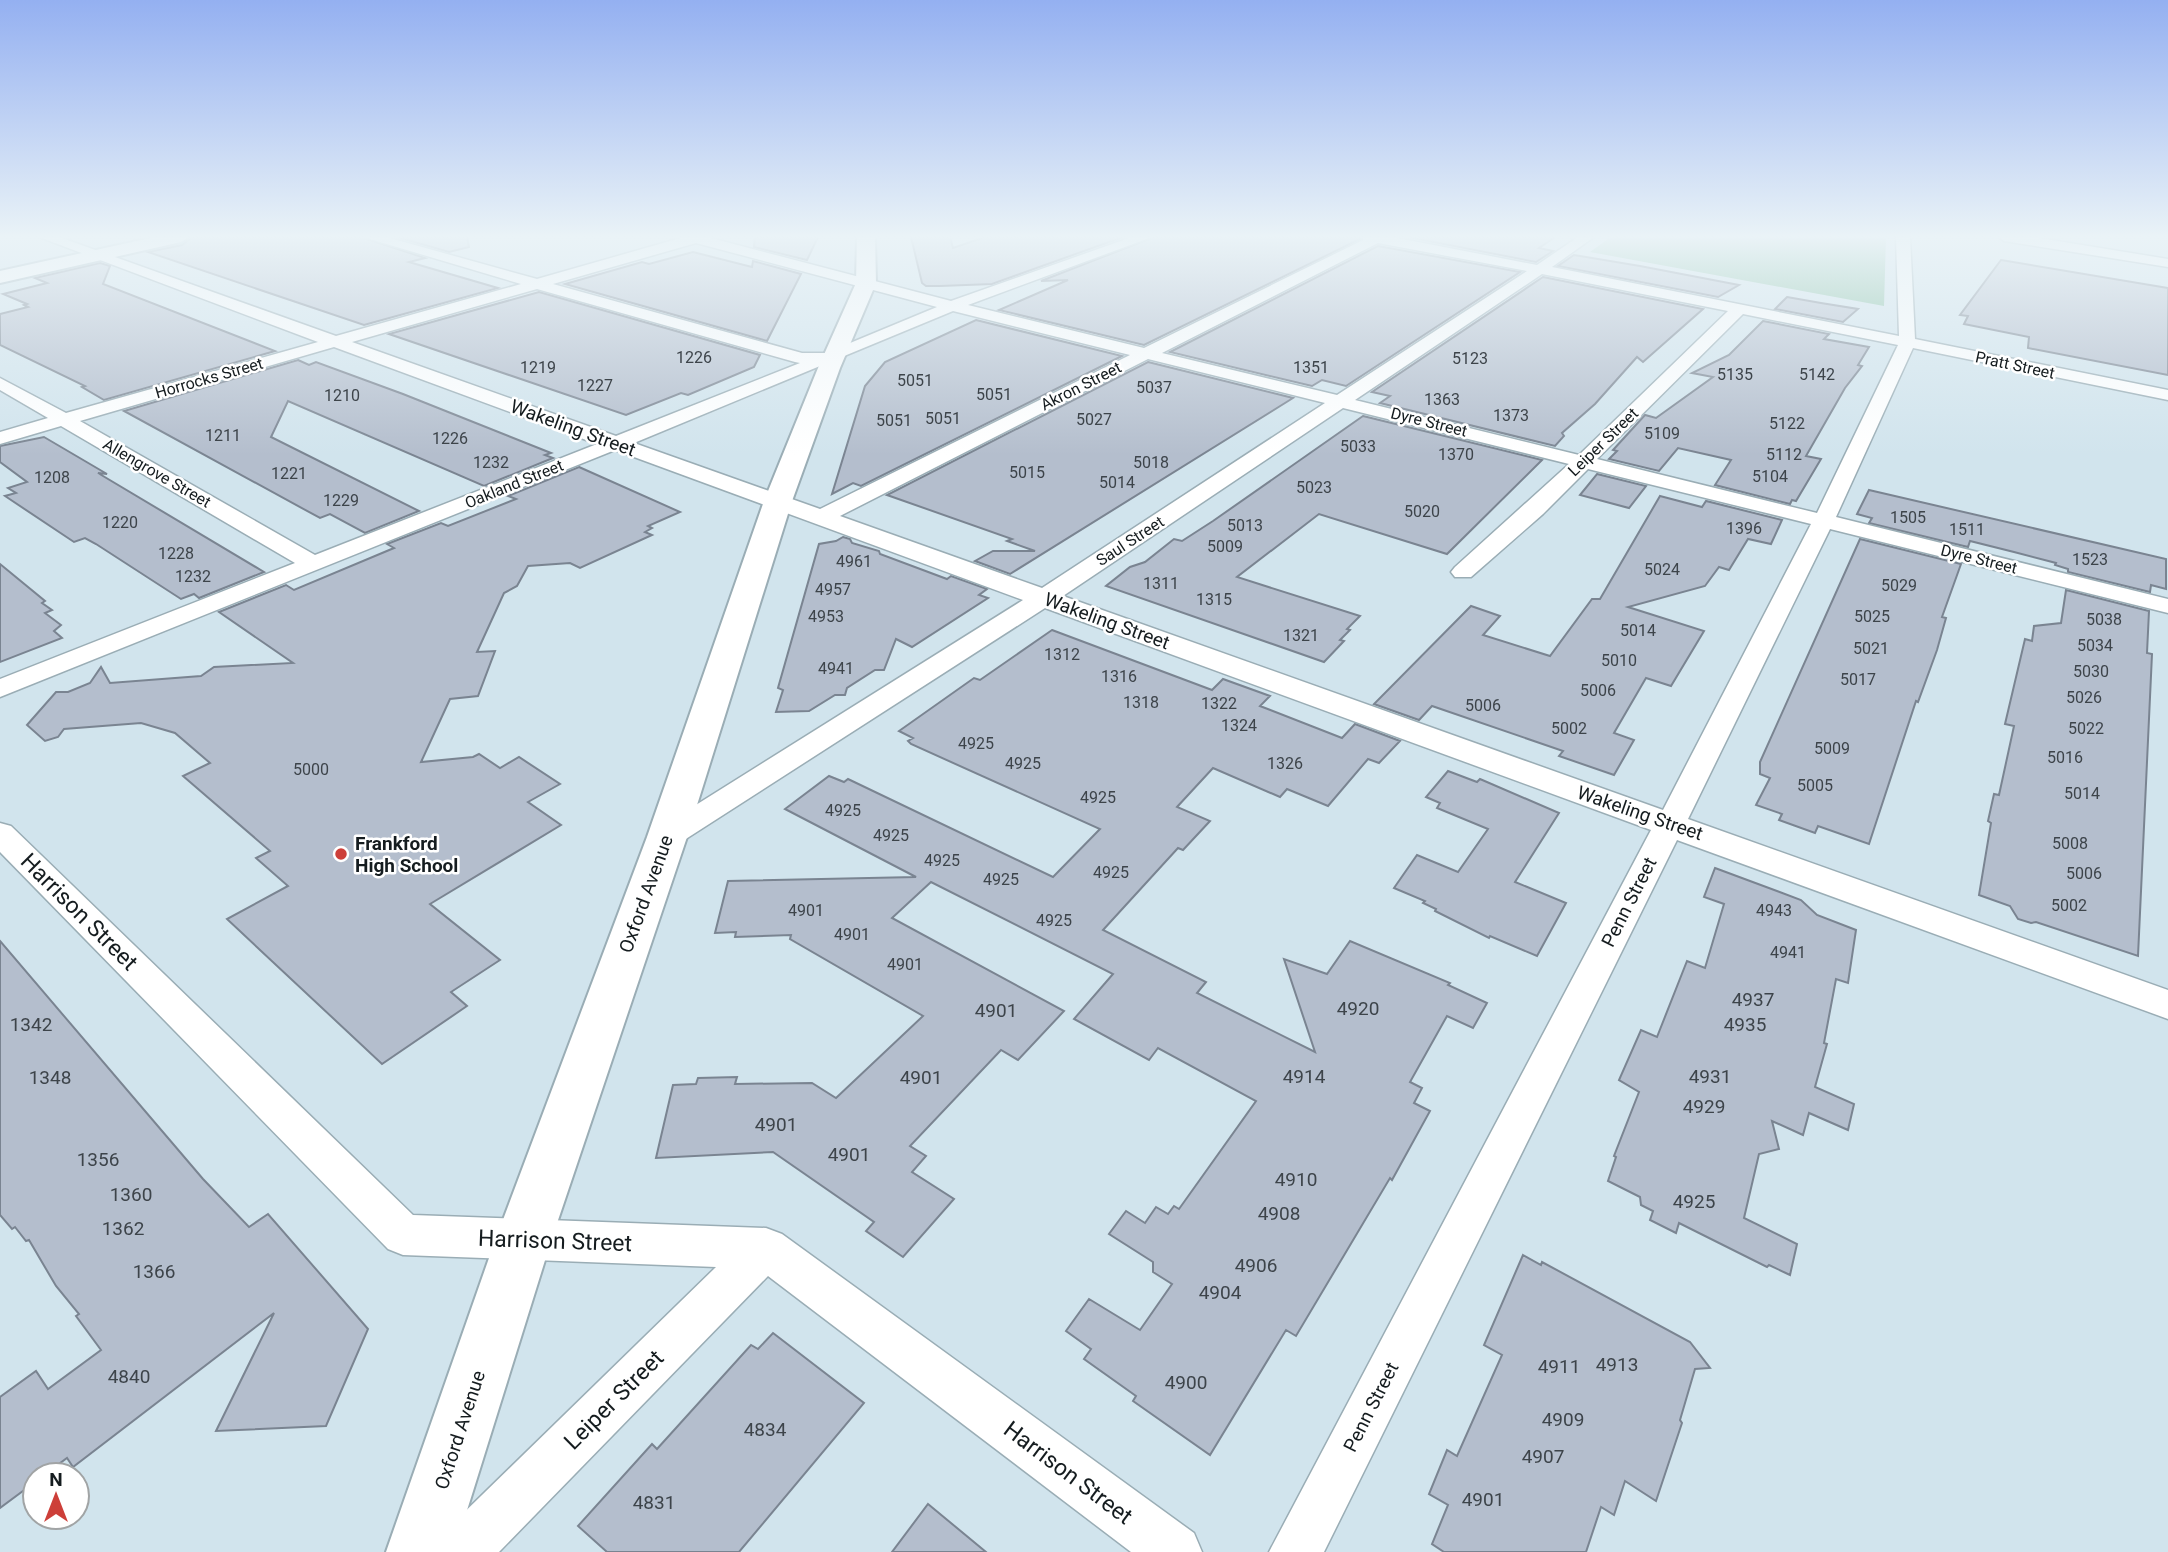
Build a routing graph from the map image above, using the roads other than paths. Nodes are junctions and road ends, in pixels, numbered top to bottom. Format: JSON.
{"nodes":[{"id":1,"x":242,"y":309,"type":"edge"},
{"id":2,"x":451,"y":309,"type":"edge"},
{"id":3,"x":625,"y":309,"type":"edge"},
{"id":4,"x":854,"y":309,"type":"edge"},
{"id":5,"x":944,"y":309,"type":"edge"},
{"id":6,"x":966,"y":309,"type":"edge"},
{"id":7,"x":1233,"y":309,"type":"edge"},
{"id":8,"x":1482,"y":309,"type":"edge"},
{"id":9,"x":1739,"y":309,"type":"edge"},
{"id":10,"x":1741,"y":309,"type":"edge"},
{"id":11,"x":1906,"y":309,"type":"edge"},
{"id":12,"x":334,"y":343,"type":"junction"},
{"id":13,"x":1907,"y":343,"type":"junction"},
{"id":14,"x":1147,"y":353,"type":"junction"},
{"id":15,"x":834,"y":356,"type":"junction"},
{"id":16,"x":0,"y":383,"type":"edge"},
{"id":17,"x":2168,"y":396,"type":"edge"},
{"id":18,"x":1342,"y":401,"type":"junction"},
{"id":19,"x":66,"y":419,"type":"junction"},
{"id":20,"x":0,"y":438,"type":"edge"},
{"id":21,"x":615,"y":444,"type":"junction"},
{"id":22,"x":1583,"y":461,"type":"junction"},
{"id":23,"x":778,"y":501,"type":"junction"},
{"id":24,"x":821,"y":517,"type":"junction"},
{"id":25,"x":1824,"y":520,"type":"junction"},
{"id":26,"x":314,"y":564,"type":"junction"},
{"id":27,"x":1463,"y":572,"type":"dead end"},
{"id":28,"x":1044,"y":598,"type":"junction"},
{"id":29,"x":2168,"y":606,"type":"edge"},
{"id":30,"x":0,"y":688,"type":"edge"},
{"id":31,"x":1670,"y":822,"type":"junction"},
{"id":32,"x":0,"y":833,"type":"edge"},
{"id":33,"x":667,"y":837,"type":"junction"},
{"id":34,"x":2168,"y":1004,"type":"edge"},
{"id":35,"x":523,"y":1241,"type":"junction"},
{"id":36,"x":766,"y":1248,"type":"junction"},
{"id":37,"x":420,"y":1552,"type":"edge"},
{"id":38,"x":462,"y":1552,"type":"edge"},
{"id":39,"x":1175,"y":1552,"type":"edge"},
{"id":40,"x":1296,"y":1552,"type":"edge"}],
"edges":[{"from":1,"to":12,"type":"street","name":"Wakeling Street"},
{"from":2,"to":12,"type":"street","name":"Horrocks Street"},
{"from":3,"to":15,"type":"street"},
{"from":4,"to":15,"type":"street","name":"Oxford Avenue"},
{"from":5,"to":15,"type":"street","name":"Oakland Street"},
{"from":6,"to":14,"type":"street","name":"Dyre Street"},
{"from":7,"to":14,"type":"street","name":"Akron Street"},
{"from":8,"to":18,"type":"street","name":"Saul Street"},
{"from":9,"to":22,"type":"street","name":"Leiper Street"},
{"from":10,"to":13,"type":"street","name":"Pratt Street"},
{"from":11,"to":13,"type":"street","name":"Penn Street"},
{"from":12,"to":19,"type":"street","name":"Horrocks Street"},
{"from":12,"to":21,"type":"street","name":"Wakeling Street"},
{"from":13,"to":17,"type":"street","name":"Pratt Street"},
{"from":13,"to":25,"type":"street","name":"Penn Street"},
{"from":14,"to":18,"type":"street","name":"Dyre Street"},
{"from":14,"to":24,"type":"street","name":"Akron Street"},
{"from":15,"to":21,"type":"street","name":"Oakland Street"},
{"from":15,"to":23,"type":"street","name":"Oxford Avenue"},
{"from":16,"to":19,"type":"street","name":"Allengrove Street"},
{"from":18,"to":22,"type":"street","name":"Dyre Street"},
{"from":18,"to":28,"type":"street","name":"Saul Street"},
{"from":19,"to":20,"type":"street","name":"Horrocks Street"},
{"from":19,"to":26,"type":"street","name":"Allengrove Street"},
{"from":21,"to":23,"type":"street","name":"Wakeling Street"},
{"from":21,"to":26,"type":"street","name":"Oakland Street"},
{"from":22,"to":25,"type":"street","name":"Dyre Street"},
{"from":22,"to":27,"type":"street","name":"Leiper Street"},
{"from":23,"to":24,"type":"street","name":"Wakeling Street"},
{"from":23,"to":33,"type":"street","name":"Oxford Avenue"},
{"from":24,"to":28,"type":"street","name":"Wakeling Street"},
{"from":25,"to":29,"type":"street","name":"Dyre Street"},
{"from":25,"to":31,"type":"street","name":"Penn Street"},
{"from":26,"to":30,"type":"street","name":"Oakland Street"},
{"from":28,"to":31,"type":"street","name":"Wakeling Street"},
{"from":28,"to":33,"type":"street","name":"Saul Street"},
{"from":31,"to":34,"type":"street","name":"Wakeling Street"},
{"from":31,"to":40,"type":"street","name":"Penn Street"},
{"from":32,"to":35,"type":"street","name":"Harrison Street"},
{"from":33,"to":35,"type":"street","name":"Oxford Avenue"},
{"from":35,"to":36,"type":"street","name":"Harrison Street"},
{"from":35,"to":37,"type":"street","name":"Oxford Avenue"},
{"from":36,"to":38,"type":"street","name":"Leiper Street"},
{"from":36,"to":39,"type":"street","name":"Harrison Street"}]}
